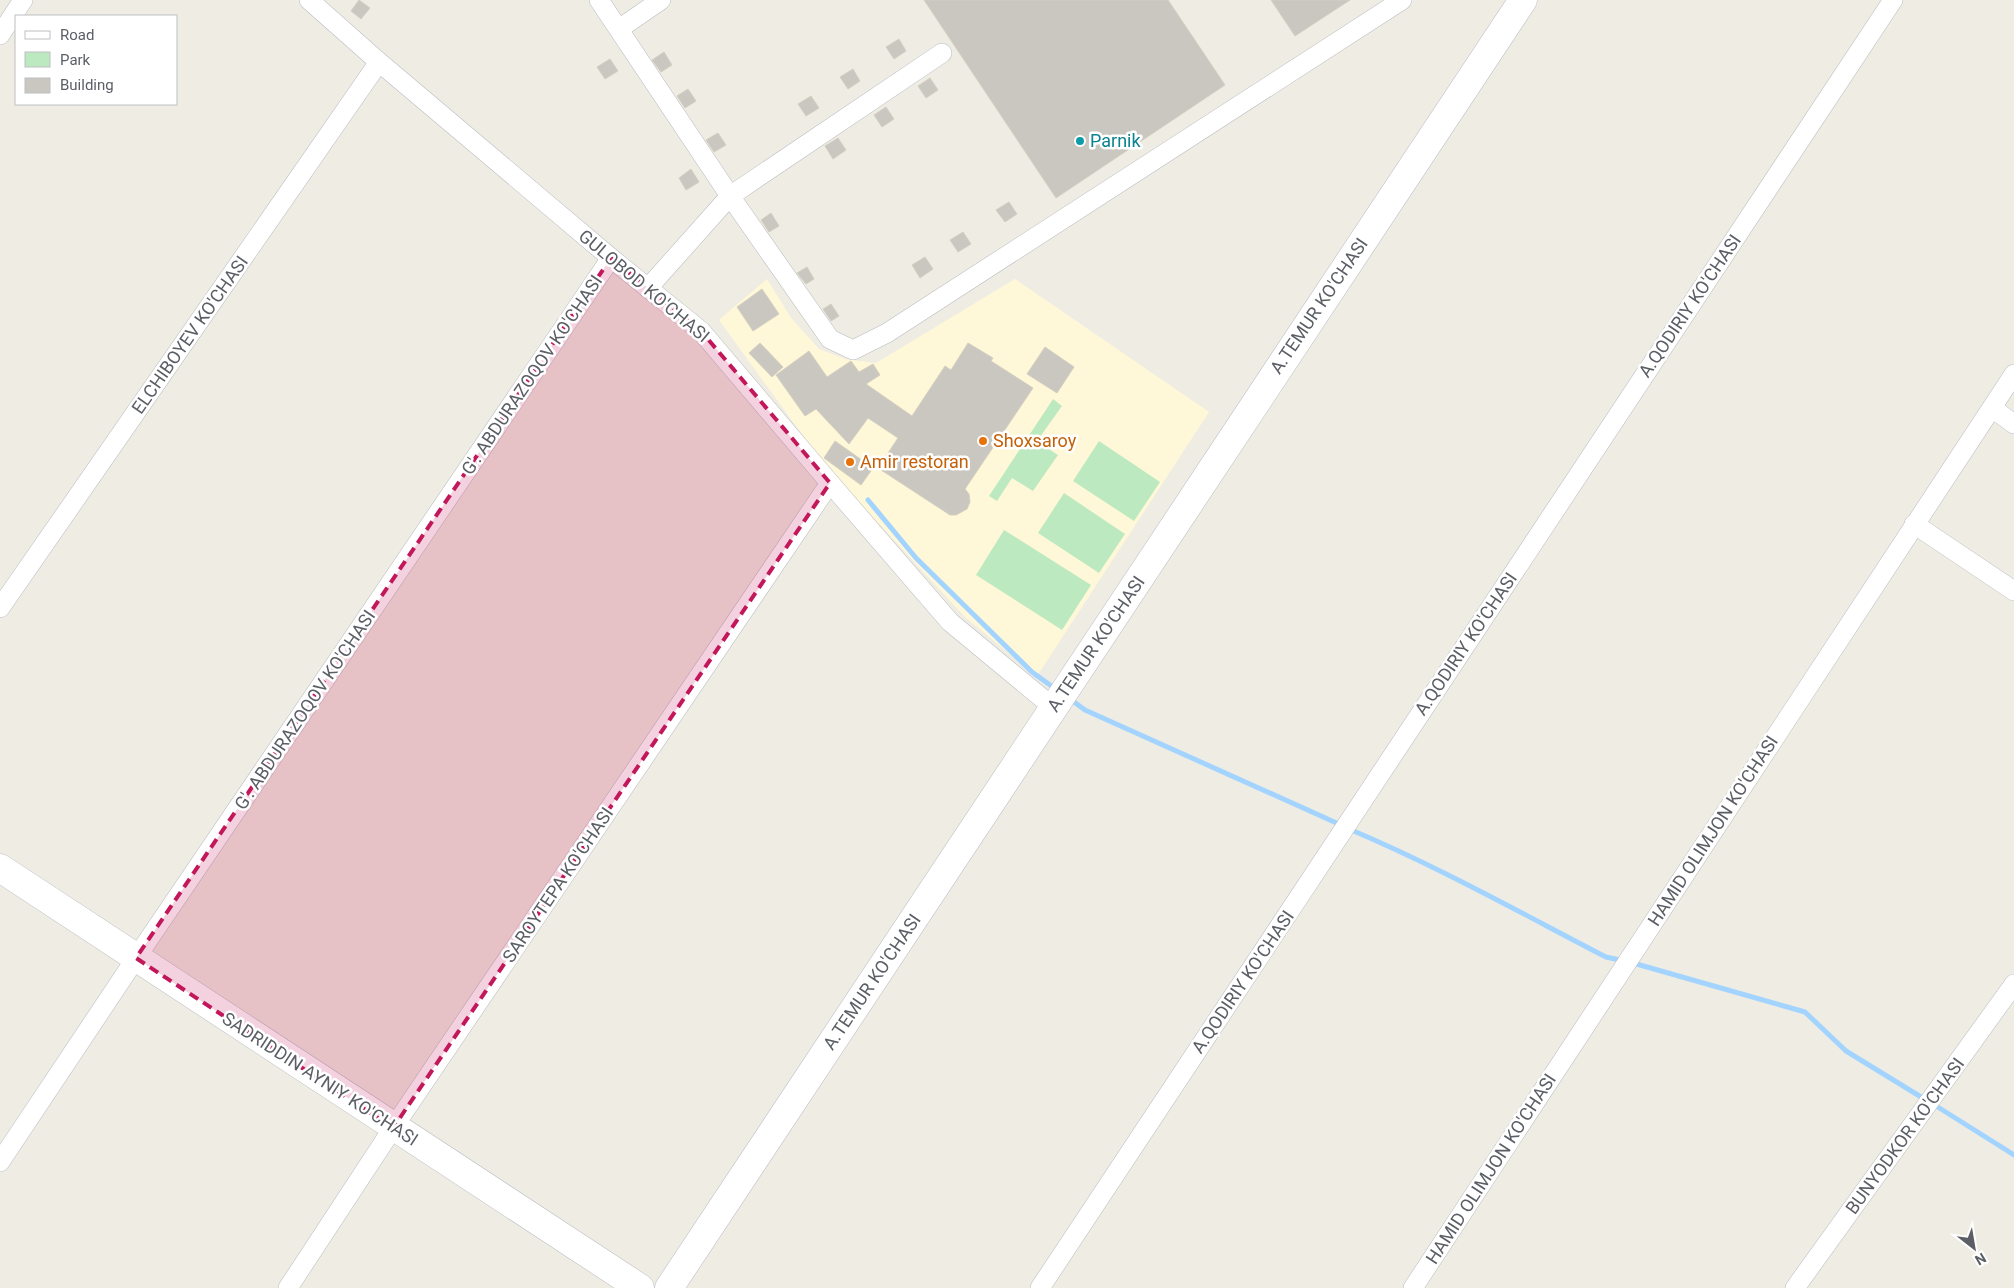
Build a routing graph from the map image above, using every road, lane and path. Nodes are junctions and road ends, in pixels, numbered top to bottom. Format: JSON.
{"nodes":[{"id":1,"x":23,"y":0,"type":"edge"},
{"id":2,"x":309,"y":0,"type":"edge"},
{"id":3,"x":599,"y":0,"type":"edge"},
{"id":4,"x":661,"y":0,"type":"edge"},
{"id":5,"x":1402,"y":0,"type":"edge"},
{"id":6,"x":1523,"y":0,"type":"edge"},
{"id":7,"x":1893,"y":0,"type":"edge"},
{"id":8,"x":619,"y":29,"type":"junction"},
{"id":9,"x":0,"y":35,"type":"edge"},
{"id":10,"x":942,"y":53,"type":"dead end"},
{"id":11,"x":379,"y":62,"type":"junction"},
{"id":12,"x":730,"y":196,"type":"junction"},
{"id":13,"x":611,"y":258,"type":"junction"},
{"id":14,"x":648,"y":288,"type":"junction"},
{"id":15,"x":2014,"y":374,"type":"edge"},
{"id":16,"x":1992,"y":408,"type":"junction"},
{"id":17,"x":2014,"y":424,"type":"edge"},
{"id":18,"x":830,"y":483,"type":"junction"},
{"id":19,"x":1914,"y":524,"type":"junction"},
{"id":20,"x":2014,"y":591,"type":"edge"},
{"id":21,"x":0,"y":608,"type":"edge"},
{"id":22,"x":1054,"y":708,"type":"junction"},
{"id":23,"x":0,"y":868,"type":"edge"},
{"id":24,"x":136,"y":958,"type":"junction"},
{"id":25,"x":2014,"y":984,"type":"edge"},
{"id":26,"x":394,"y":1128,"type":"junction"},
{"id":27,"x":0,"y":1162,"type":"edge"},
{"id":28,"x":288,"y":1288,"type":"edge"},
{"id":29,"x":640,"y":1288,"type":"edge"},
{"id":30,"x":669,"y":1288,"type":"edge"},
{"id":31,"x":1040,"y":1288,"type":"edge"},
{"id":32,"x":1413,"y":1288,"type":"edge"},
{"id":33,"x":1795,"y":1288,"type":"edge"}],
"edges":[{"from":1,"to":9,"type":"street"},
{"from":2,"to":11,"type":"street","name":"GULOBOD KO'CHASI"},
{"from":3,"to":8,"type":"street"},
{"from":4,"to":8,"type":"street"},
{"from":5,"to":12,"type":"street"},
{"from":6,"to":22,"type":"main road","name":"A.TEMUR KO'CHASI"},
{"from":7,"to":31,"type":"street","name":"A.QODIRIY KO'CHASI"},
{"from":8,"to":12,"type":"street"},
{"from":10,"to":12,"type":"street"},
{"from":11,"to":13,"type":"street","name":"GULOBOD KO'CHASI"},
{"from":11,"to":21,"type":"street","name":"ELCHIBOYEV KO'CHASI"},
{"from":12,"to":14,"type":"street"},
{"from":13,"to":14,"type":"street","name":"GULOBOD KO'CHASI"},
{"from":13,"to":24,"type":"street","name":"G'. ABDURAZOQOV KO'CHASI"},
{"from":14,"to":18,"type":"street","name":"GULOBOD KO'CHASI"},
{"from":15,"to":16,"type":"street","name":"HAMID OLIMJON KO'CHASI"},
{"from":16,"to":17,"type":"street"},
{"from":16,"to":19,"type":"street","name":"HAMID OLIMJON KO'CHASI"},
{"from":18,"to":22,"type":"street","name":"GULOBOD KO'CHASI"},
{"from":18,"to":26,"type":"street","name":"SAROYTEPA KO'CHASI"},
{"from":19,"to":20,"type":"street"},
{"from":19,"to":32,"type":"street","name":"HAMID OLIMJON KO'CHASI"},
{"from":22,"to":30,"type":"main road","name":"A.TEMUR KO'CHASI"},
{"from":23,"to":24,"type":"main road","name":"SADRIDDIN AYNIY KO'CHASI"},
{"from":24,"to":26,"type":"main road","name":"SADRIDDIN AYNIY KO'CHASI"},
{"from":24,"to":27,"type":"street","name":"G'. ABDURAZOQOV KO'CHASI"},
{"from":25,"to":33,"type":"street","name":"BUNYODKOR KO'CHASI"},
{"from":26,"to":28,"type":"street","name":"SAROYTEPA KO'CHASI"},
{"from":26,"to":29,"type":"main road","name":"SADRIDDIN AYNIY KO'CHASI"}]}
